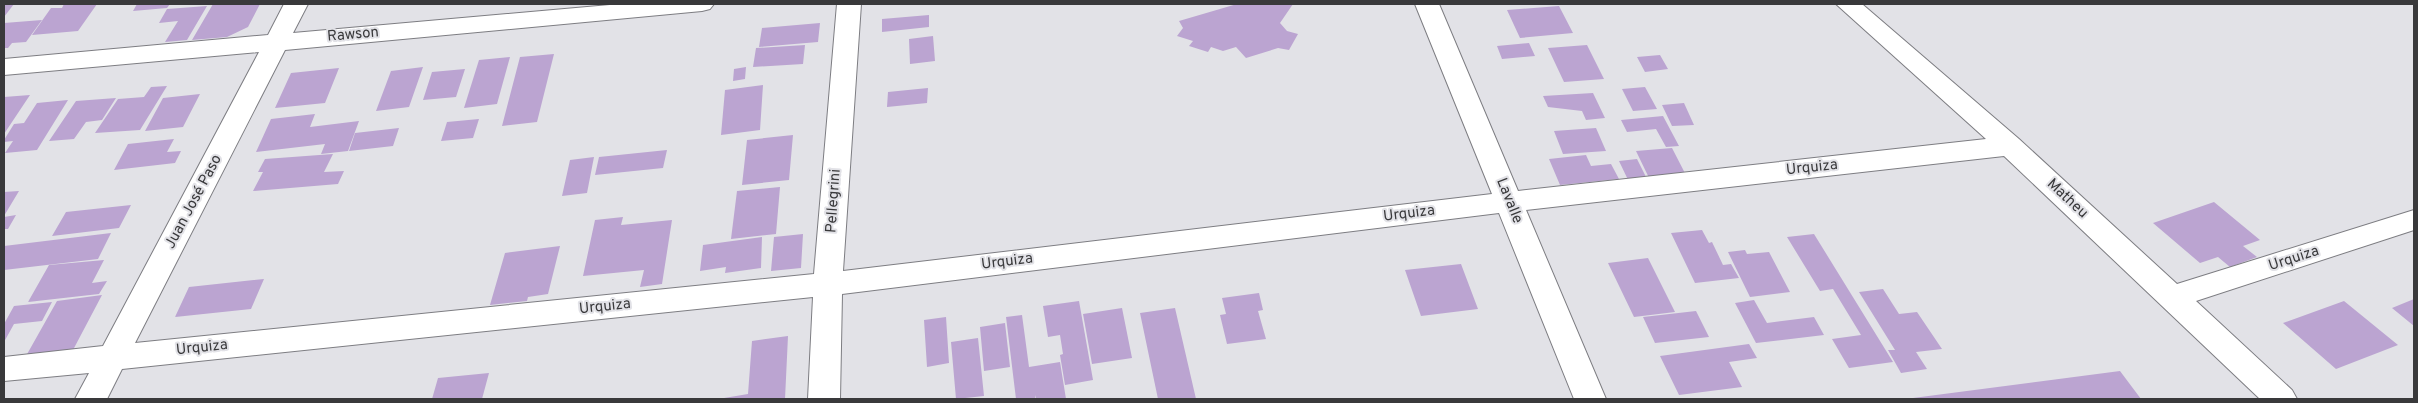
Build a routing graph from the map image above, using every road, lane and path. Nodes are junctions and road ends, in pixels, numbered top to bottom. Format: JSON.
{"nodes":[{"id":1,"x":296,"y":4,"type":"edge"},
{"id":2,"x":702,"y":4,"type":"edge"},
{"id":3,"x":849,"y":4,"type":"edge"},
{"id":4,"x":1427,"y":4,"type":"edge"},
{"id":5,"x":1848,"y":4,"type":"edge"},
{"id":6,"x":278,"y":41,"type":"junction"},
{"id":7,"x":4,"y":67,"type":"edge"},
{"id":8,"x":2010,"y":146,"type":"junction"},
{"id":9,"x":1509,"y":202,"type":"junction"},
{"id":10,"x":2414,"y":220,"type":"edge"},
{"id":11,"x":828,"y":284,"type":"junction"},
{"id":12,"x":2174,"y":298,"type":"junction"},
{"id":13,"x":113,"y":357,"type":"junction"},
{"id":14,"x":4,"y":369,"type":"edge"},
{"id":15,"x":91,"y":399,"type":"edge"},
{"id":16,"x":824,"y":399,"type":"edge"},
{"id":17,"x":1590,"y":399,"type":"edge"},
{"id":18,"x":2281,"y":399,"type":"edge"}],
"edges":[{"from":1,"to":6,"type":"street","name":"Juan José Paso"},
{"from":2,"to":6,"type":"street","name":"Rawson"},
{"from":3,"to":11,"type":"street","name":"Pellegrini"},
{"from":4,"to":9,"type":"street","name":"Lavalle"},
{"from":5,"to":8,"type":"street","name":"Matheu"},
{"from":6,"to":7,"type":"street","name":"Rawson"},
{"from":6,"to":13,"type":"street","name":"Juan José Paso"},
{"from":8,"to":9,"type":"street","name":"Urquiza"},
{"from":8,"to":12,"type":"street","name":"Matheu"},
{"from":9,"to":11,"type":"street","name":"Urquiza"},
{"from":9,"to":17,"type":"street","name":"Lavalle"},
{"from":10,"to":12,"type":"street","name":"Urquiza"},
{"from":11,"to":13,"type":"street","name":"Urquiza"},
{"from":11,"to":16,"type":"street","name":"Pellegrini"},
{"from":12,"to":18,"type":"street","name":"Matheu"},
{"from":13,"to":14,"type":"street","name":"Urquiza"},
{"from":13,"to":15,"type":"street","name":"Juan José Paso"}]}
